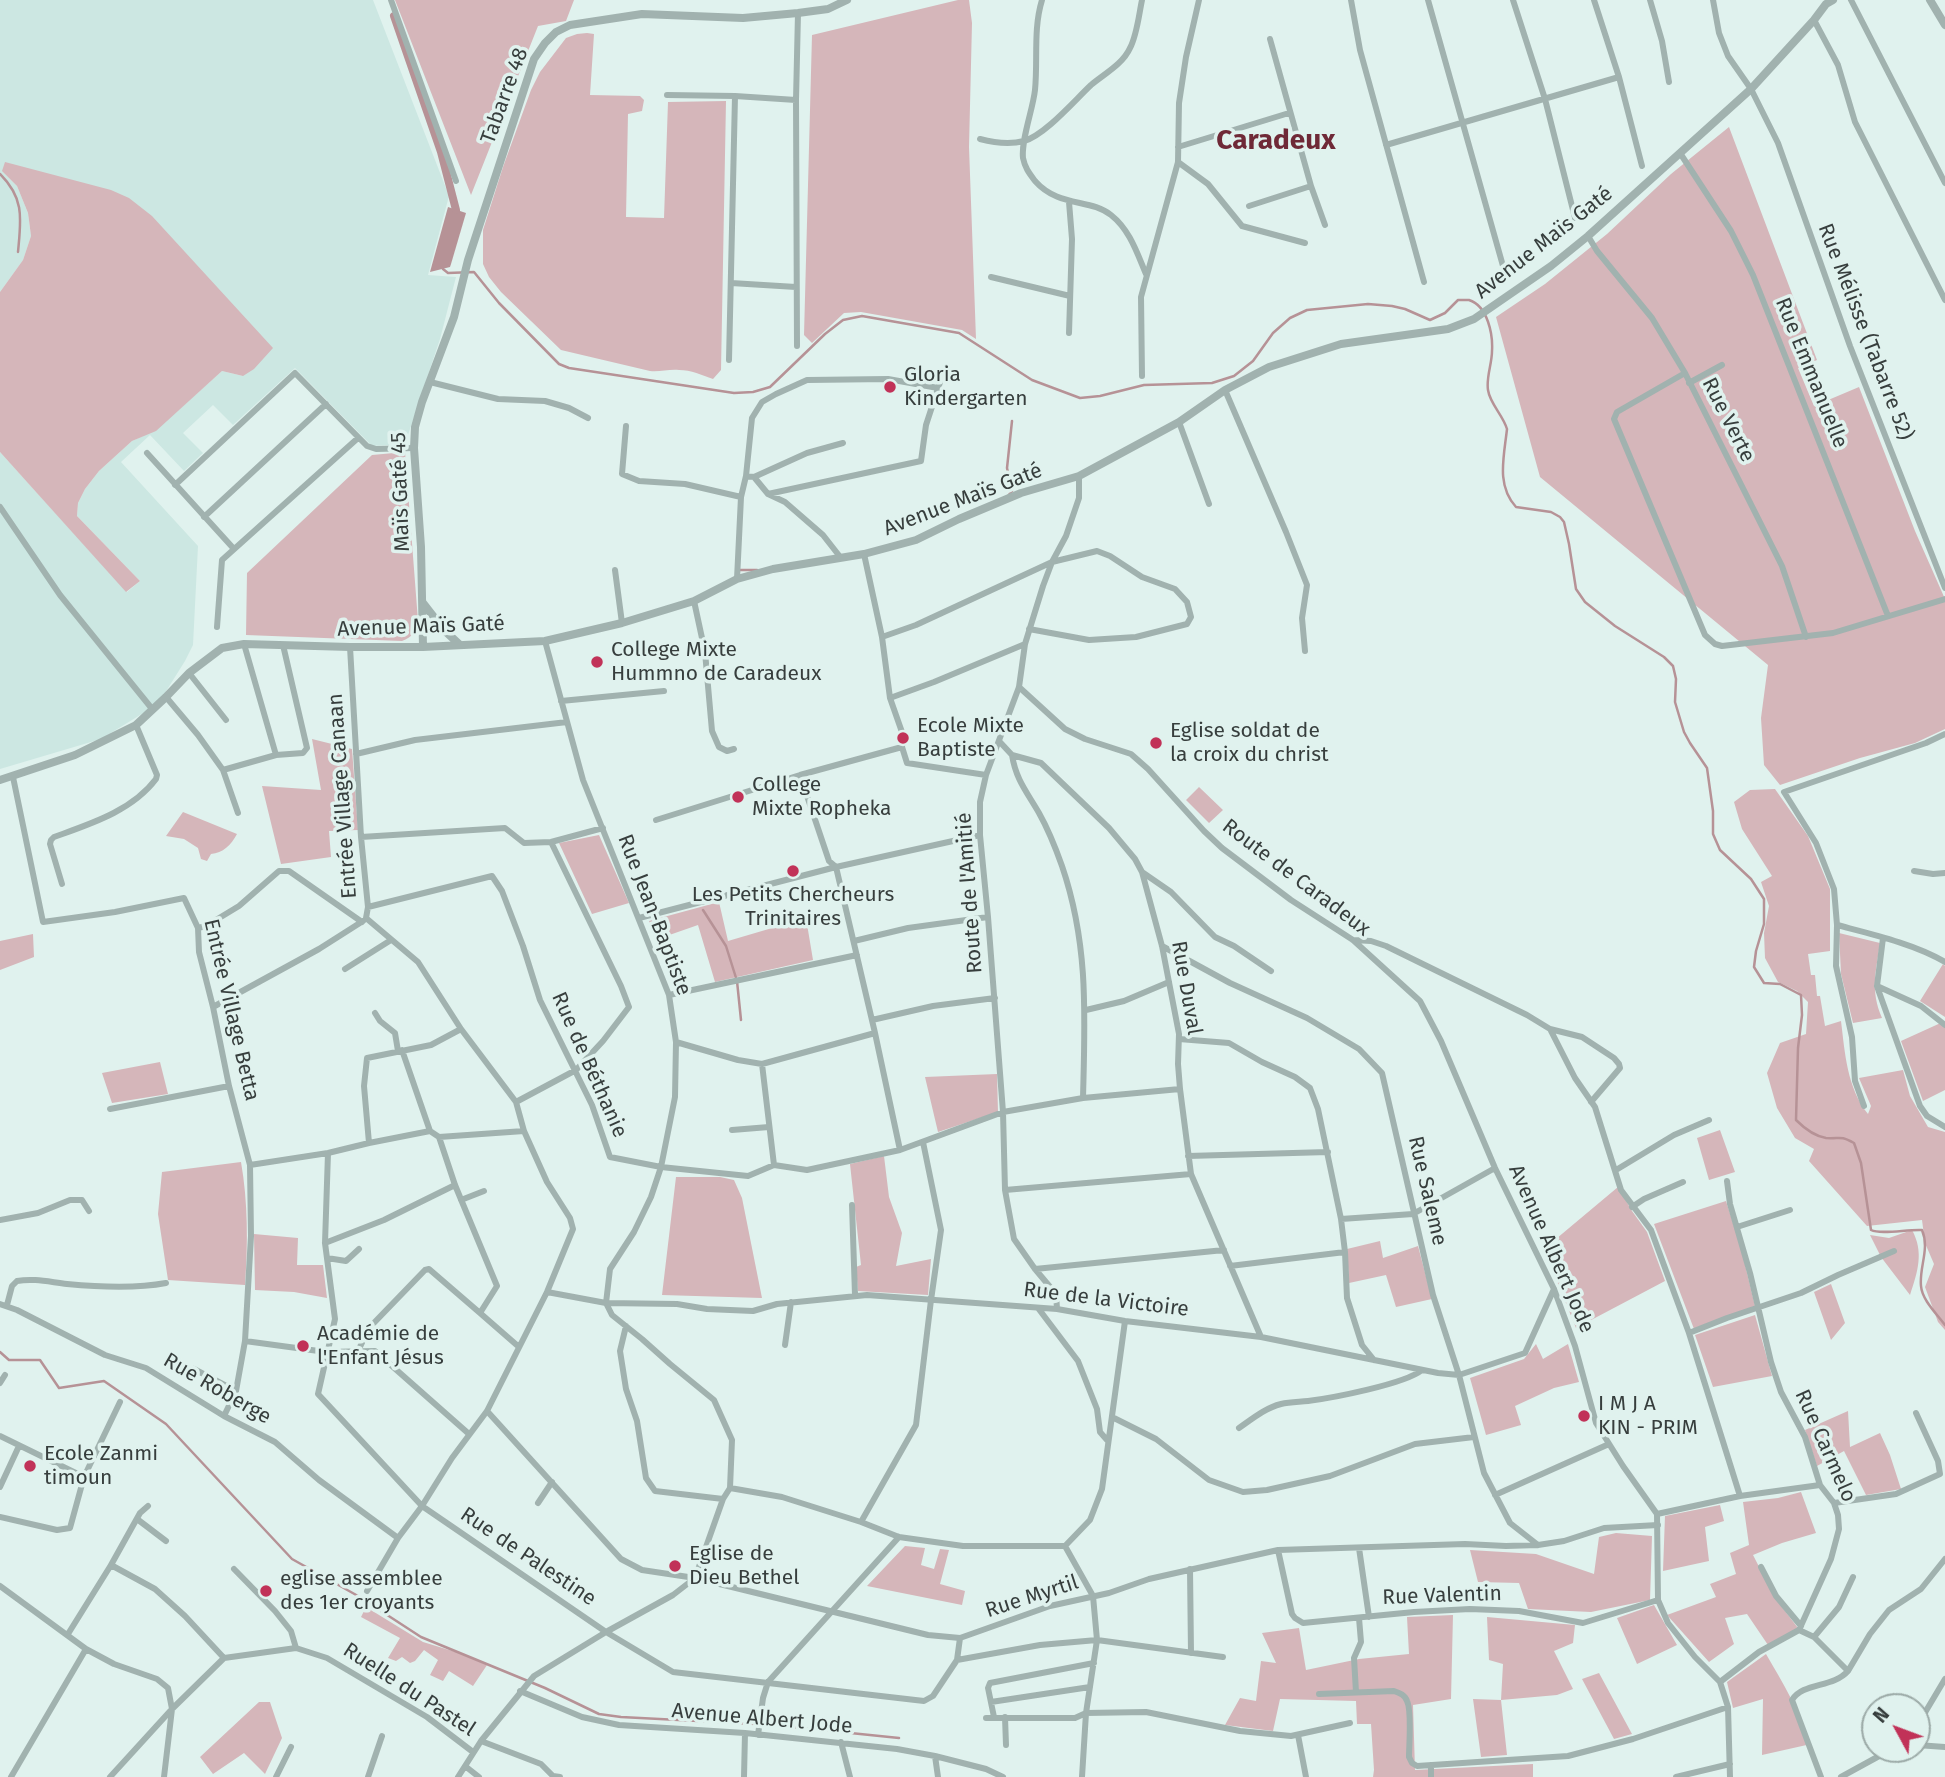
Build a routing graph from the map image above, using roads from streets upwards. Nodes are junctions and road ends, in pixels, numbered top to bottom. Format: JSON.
{"nodes":[{"id":1,"x":391,"y":0,"type":"edge"},
{"id":2,"x":847,"y":0,"type":"edge"},
{"id":3,"x":1042,"y":0,"type":"edge"},
{"id":4,"x":1142,"y":0,"type":"edge"},
{"id":5,"x":1199,"y":0,"type":"edge"},
{"id":6,"x":1351,"y":0,"type":"edge"},
{"id":7,"x":1429,"y":0,"type":"edge"},
{"id":8,"x":1513,"y":0,"type":"edge"},
{"id":9,"x":1594,"y":0,"type":"edge"},
{"id":10,"x":1650,"y":0,"type":"edge"},
{"id":11,"x":1713,"y":0,"type":"edge"},
{"id":12,"x":1833,"y":0,"type":"edge"},
{"id":13,"x":1851,"y":0,"type":"edge"},
{"id":14,"x":1930,"y":0,"type":"edge"},
{"id":15,"x":799,"y":13,"type":"junction"},
{"id":16,"x":1814,"y":20,"type":"junction"},
{"id":17,"x":1945,"y":25,"type":"edge"},
{"id":18,"x":1270,"y":39,"type":"dead end"},
{"id":19,"x":1619,"y":78,"type":"junction"},
{"id":20,"x":1669,"y":82,"type":"dead end"},
{"id":21,"x":1751,"y":89,"type":"junction"},
{"id":22,"x":667,"y":95,"type":"dead end"},
{"id":23,"x":735,"y":96,"type":"junction"},
{"id":24,"x":1545,"y":99,"type":"junction"},
{"id":25,"x":796,"y":100,"type":"junction"},
{"id":26,"x":1289,"y":113,"type":"junction"},
{"id":27,"x":1463,"y":124,"type":"junction"},
{"id":28,"x":980,"y":139,"type":"dead end"},
{"id":29,"x":1025,"y":141,"type":"junction"},
{"id":30,"x":1386,"y":145,"type":"junction"},
{"id":31,"x":1178,"y":147,"type":"junction"},
{"id":32,"x":1680,"y":153,"type":"junction"},
{"id":33,"x":1178,"y":162,"type":"junction"},
{"id":34,"x":1642,"y":166,"type":"dead end"},
{"id":35,"x":456,"y":181,"type":"dead end"},
{"id":36,"x":1945,"y":183,"type":"edge"},
{"id":37,"x":1311,"y":186,"type":"junction"},
{"id":38,"x":1069,"y":202,"type":"junction"},
{"id":39,"x":1249,"y":206,"type":"dead end"},
{"id":40,"x":1575,"y":218,"type":"dead end"},
{"id":41,"x":1325,"y":225,"type":"dead end"},
{"id":42,"x":1588,"y":236,"type":"junction"},
{"id":43,"x":1305,"y":243,"type":"dead end"},
{"id":44,"x":468,"y":260,"type":"joint"},
{"id":45,"x":1503,"y":265,"type":"dead end"},
{"id":46,"x":1146,"y":274,"type":"junction"},
{"id":47,"x":991,"y":277,"type":"dead end"},
{"id":48,"x":1424,"y":282,"type":"dead end"},
{"id":49,"x":731,"y":284,"type":"junction"},
{"id":50,"x":796,"y":288,"type":"junction"},
{"id":51,"x":1070,"y":296,"type":"junction"},
{"id":52,"x":1945,"y":300,"type":"edge"},
{"id":53,"x":1069,"y":333,"type":"dead end"},
{"id":54,"x":797,"y":346,"type":"dead end"},
{"id":55,"x":729,"y":360,"type":"dead end"},
{"id":56,"x":1722,"y":366,"type":"dead end"},
{"id":57,"x":945,"y":367,"type":"dead end"},
{"id":58,"x":1685,"y":373,"type":"junction"},
{"id":59,"x":1142,"y":376,"type":"dead end"},
{"id":60,"x":430,"y":382,"type":"junction"},
{"id":61,"x":1689,"y":383,"type":"junction"},
{"id":62,"x":938,"y":388,"type":"junction"},
{"id":63,"x":1225,"y":390,"type":"junction"},
{"id":64,"x":326,"y":404,"type":"junction"},
{"id":65,"x":588,"y":418,"type":"dead end"},
{"id":66,"x":1179,"y":422,"type":"junction"},
{"id":67,"x":626,"y":426,"type":"dead end"},
{"id":68,"x":358,"y":438,"type":"junction"},
{"id":69,"x":844,"y":443,"type":"dead end"},
{"id":70,"x":414,"y":448,"type":"junction"},
{"id":71,"x":147,"y":453,"type":"dead end"},
{"id":72,"x":746,"y":476,"type":"junction"},
{"id":73,"x":1079,"y":476,"type":"junction"},
{"id":74,"x":754,"y":477,"type":"junction"},
{"id":75,"x":175,"y":485,"type":"junction"},
{"id":76,"x":768,"y":494,"type":"junction"},
{"id":77,"x":741,"y":497,"type":"junction"},
{"id":78,"x":1209,"y":503,"type":"dead end"},
{"id":79,"x":0,"y":507,"type":"edge"},
{"id":80,"x":204,"y":517,"type":"junction"},
{"id":81,"x":233,"y":549,"type":"junction"},
{"id":82,"x":864,"y":554,"type":"junction"},
{"id":83,"x":841,"y":558,"type":"junction"},
{"id":84,"x":1052,"y":562,"type":"junction"},
{"id":85,"x":615,"y":570,"type":"dead end"},
{"id":86,"x":737,"y":579,"type":"junction"},
{"id":87,"x":1945,"y":588,"type":"edge"},
{"id":88,"x":1945,"y":598,"type":"edge"},
{"id":89,"x":694,"y":601,"type":"junction"},
{"id":90,"x":423,"y":603,"type":"junction"},
{"id":91,"x":1888,"y":616,"type":"junction"},
{"id":92,"x":622,"y":623,"type":"junction"},
{"id":93,"x":217,"y":627,"type":"dead end"},
{"id":94,"x":1030,"y":629,"type":"junction"},
{"id":95,"x":1806,"y":636,"type":"junction"},
{"id":96,"x":882,"y":637,"type":"junction"},
{"id":97,"x":545,"y":641,"type":"junction"},
{"id":98,"x":1025,"y":643,"type":"junction"},
{"id":99,"x":244,"y":644,"type":"junction"},
{"id":100,"x":283,"y":645,"type":"junction"},
{"id":101,"x":460,"y":645,"type":"junction"},
{"id":102,"x":424,"y":647,"type":"junction"},
{"id":103,"x":350,"y":648,"type":"junction"},
{"id":104,"x":1305,"y":651,"type":"dead end"},
{"id":105,"x":189,"y":673,"type":"junction"},
{"id":106,"x":1019,"y":687,"type":"junction"},
{"id":107,"x":664,"y":691,"type":"dead end"},
{"id":108,"x":166,"y":697,"type":"junction"},
{"id":109,"x":890,"y":698,"type":"junction"},
{"id":110,"x":561,"y":701,"type":"junction"},
{"id":111,"x":153,"y":710,"type":"junction"},
{"id":112,"x":226,"y":720,"type":"dead end"},
{"id":113,"x":567,"y":722,"type":"junction"},
{"id":114,"x":135,"y":725,"type":"junction"},
{"id":115,"x":1945,"y":734,"type":"edge"},
{"id":116,"x":999,"y":741,"type":"junction"},
{"id":117,"x":902,"y":747,"type":"junction"},
{"id":118,"x":734,"y":749,"type":"dead end"},
{"id":119,"x":356,"y":754,"type":"junction"},
{"id":120,"x":276,"y":755,"type":"junction"},
{"id":121,"x":1012,"y":755,"type":"junction"},
{"id":122,"x":223,"y":770,"type":"junction"},
{"id":123,"x":800,"y":775,"type":"junction"},
{"id":124,"x":985,"y":775,"type":"junction"},
{"id":125,"x":13,"y":777,"type":"junction"},
{"id":126,"x":0,"y":780,"type":"edge"},
{"id":127,"x":238,"y":813,"type":"dead end"},
{"id":128,"x":656,"y":820,"type":"dead end"},
{"id":129,"x":603,"y":828,"type":"junction"},
{"id":130,"x":980,"y":835,"type":"junction"},
{"id":131,"x":361,"y":837,"type":"junction"},
{"id":132,"x":551,"y":842,"type":"junction"},
{"id":133,"x":836,"y":867,"type":"junction"},
{"id":134,"x":1914,"y":871,"type":"dead end"},
{"id":135,"x":1142,"y":872,"type":"junction"},
{"id":136,"x":1945,"y":873,"type":"edge"},
{"id":137,"x":62,"y":884,"type":"dead end"},
{"id":138,"x":369,"y":907,"type":"junction"},
{"id":139,"x":988,"y":917,"type":"junction"},
{"id":140,"x":639,"y":918,"type":"junction"},
{"id":141,"x":364,"y":920,"type":"junction"},
{"id":142,"x":1837,"y":925,"type":"junction"},
{"id":143,"x":198,"y":928,"type":"junction"},
{"id":144,"x":1883,"y":938,"type":"junction"},
{"id":145,"x":391,"y":940,"type":"junction"},
{"id":146,"x":1353,"y":940,"type":"junction"},
{"id":147,"x":854,"y":941,"type":"junction"},
{"id":148,"x":1162,"y":946,"type":"junction"},
{"id":149,"x":858,"y":955,"type":"junction"},
{"id":150,"x":1945,"y":962,"type":"edge"},
{"id":151,"x":345,"y":969,"type":"dead end"},
{"id":152,"x":1271,"y":971,"type":"dead end"},
{"id":153,"x":1169,"y":982,"type":"junction"},
{"id":154,"x":1877,"y":986,"type":"junction"},
{"id":155,"x":669,"y":995,"type":"junction"},
{"id":156,"x":995,"y":998,"type":"junction"},
{"id":157,"x":1420,"y":1000,"type":"joint"},
{"id":158,"x":213,"y":1007,"type":"junction"},
{"id":159,"x":1086,"y":1010,"type":"junction"},
{"id":160,"x":375,"y":1013,"type":"dead end"},
{"id":161,"x":872,"y":1020,"type":"junction"},
{"id":162,"x":1945,"y":1025,"type":"edge"},
{"id":163,"x":461,"y":1029,"type":"junction"},
{"id":164,"x":1550,"y":1029,"type":"junction"},
{"id":165,"x":875,"y":1033,"type":"junction"},
{"id":166,"x":1179,"y":1039,"type":"junction"},
{"id":167,"x":676,"y":1042,"type":"junction"},
{"id":168,"x":400,"y":1051,"type":"junction"},
{"id":169,"x":762,"y":1064,"type":"junction"},
{"id":170,"x":576,"y":1070,"type":"junction"},
{"id":171,"x":229,"y":1086,"type":"junction"},
{"id":172,"x":1180,"y":1089,"type":"junction"},
{"id":173,"x":1083,"y":1098,"type":"junction"},
{"id":174,"x":516,"y":1102,"type":"junction"},
{"id":175,"x":1591,"y":1102,"type":"junction"},
{"id":176,"x":1864,"y":1106,"type":"dead end"},
{"id":177,"x":110,"y":1109,"type":"dead end"},
{"id":178,"x":1003,"y":1112,"type":"junction"},
{"id":179,"x":1709,"y":1120,"type":"dead end"},
{"id":180,"x":769,"y":1127,"type":"junction"},
{"id":181,"x":1945,"y":1127,"type":"edge"},
{"id":182,"x":732,"y":1130,"type":"dead end"},
{"id":183,"x":430,"y":1131,"type":"junction"},
{"id":184,"x":524,"y":1131,"type":"junction"},
{"id":185,"x":439,"y":1137,"type":"junction"},
{"id":186,"x":923,"y":1142,"type":"junction"},
{"id":187,"x":369,"y":1143,"type":"junction"},
{"id":188,"x":900,"y":1150,"type":"junction"},
{"id":189,"x":1328,"y":1152,"type":"junction"},
{"id":190,"x":328,"y":1153,"type":"junction"},
{"id":191,"x":1188,"y":1156,"type":"junction"},
{"id":192,"x":250,"y":1165,"type":"junction"},
{"id":193,"x":774,"y":1166,"type":"junction"},
{"id":194,"x":661,"y":1167,"type":"junction"},
{"id":195,"x":1495,"y":1168,"type":"junction"},
{"id":196,"x":1616,"y":1170,"type":"junction"},
{"id":197,"x":1191,"y":1174,"type":"junction"},
{"id":198,"x":1727,"y":1181,"type":"dead end"},
{"id":199,"x":1683,"y":1182,"type":"dead end"},
{"id":200,"x":455,"y":1185,"type":"junction"},
{"id":201,"x":1005,"y":1190,"type":"junction"},
{"id":202,"x":484,"y":1191,"type":"dead end"},
{"id":203,"x":461,"y":1200,"type":"junction"},
{"id":204,"x":852,"y":1205,"type":"dead end"},
{"id":205,"x":1632,"y":1207,"type":"junction"},
{"id":206,"x":1790,"y":1210,"type":"dead end"},
{"id":207,"x":89,"y":1211,"type":"dead end"},
{"id":208,"x":1413,"y":1214,"type":"junction"},
{"id":209,"x":1341,"y":1219,"type":"junction"},
{"id":210,"x":0,"y":1220,"type":"edge"},
{"id":211,"x":1737,"y":1227,"type":"junction"},
{"id":212,"x":325,"y":1243,"type":"junction"},
{"id":213,"x":359,"y":1249,"type":"dead end"},
{"id":214,"x":1224,"y":1250,"type":"junction"},
{"id":215,"x":1894,"y":1251,"type":"dead end"},
{"id":216,"x":1345,"y":1252,"type":"junction"},
{"id":217,"x":327,"y":1258,"type":"junction"},
{"id":218,"x":1230,"y":1266,"type":"junction"},
{"id":219,"x":1035,"y":1269,"type":"junction"},
{"id":220,"x":166,"y":1283,"type":"dead end"},
{"id":221,"x":1554,"y":1289,"type":"junction"},
{"id":222,"x":547,"y":1292,"type":"junction"},
{"id":223,"x":855,"y":1295,"type":"junction"},
{"id":224,"x":930,"y":1300,"type":"junction"},
{"id":225,"x":791,"y":1302,"type":"junction"},
{"id":226,"x":606,"y":1303,"type":"junction"},
{"id":227,"x":4,"y":1304,"type":"edge"},
{"id":228,"x":1038,"y":1308,"type":"junction"},
{"id":229,"x":1757,"y":1308,"type":"junction"},
{"id":230,"x":1057,"y":1309,"type":"junction"},
{"id":231,"x":480,"y":1313,"type":"junction"},
{"id":232,"x":1125,"y":1321,"type":"junction"},
{"id":233,"x":626,"y":1326,"type":"junction"},
{"id":234,"x":1689,"y":1333,"type":"junction"},
{"id":235,"x":1261,"y":1338,"type":"junction"},
{"id":236,"x":245,"y":1341,"type":"junction"},
{"id":237,"x":785,"y":1345,"type":"dead end"},
{"id":238,"x":519,"y":1348,"type":"junction"},
{"id":239,"x":358,"y":1351,"type":"junction"},
{"id":240,"x":326,"y":1352,"type":"junction"},
{"id":241,"x":1374,"y":1360,"type":"junction"},
{"id":242,"x":194,"y":1369,"type":"dead end"},
{"id":243,"x":1422,"y":1370,"type":"junction"},
{"id":244,"x":5,"y":1375,"type":"dead end"},
{"id":245,"x":1459,"y":1376,"type":"junction"},
{"id":246,"x":0,"y":1383,"type":"edge"},
{"id":247,"x":236,"y":1391,"type":"junction"},
{"id":248,"x":120,"y":1402,"type":"dead end"},
{"id":249,"x":487,"y":1411,"type":"junction"},
{"id":250,"x":1916,"y":1413,"type":"dead end"},
{"id":251,"x":225,"y":1416,"type":"junction"},
{"id":252,"x":1112,"y":1417,"type":"junction"},
{"id":253,"x":1239,"y":1428,"type":"dead end"},
{"id":254,"x":469,"y":1433,"type":"junction"},
{"id":255,"x":0,"y":1436,"type":"edge"},
{"id":256,"x":1474,"y":1437,"type":"junction"},
{"id":257,"x":1107,"y":1440,"type":"junction"},
{"id":258,"x":1609,"y":1444,"type":"junction"},
{"id":259,"x":19,"y":1446,"type":"junction"},
{"id":260,"x":84,"y":1477,"type":"junction"},
{"id":261,"x":552,"y":1482,"type":"junction"},
{"id":262,"x":1820,"y":1485,"type":"junction"},
{"id":263,"x":0,"y":1487,"type":"edge"},
{"id":264,"x":730,"y":1488,"type":"junction"},
{"id":265,"x":1495,"y":1494,"type":"junction"},
{"id":266,"x":1740,"y":1496,"type":"junction"},
{"id":267,"x":723,"y":1499,"type":"junction"},
{"id":268,"x":538,"y":1503,"type":"dead end"},
{"id":269,"x":1834,"y":1503,"type":"junction"},
{"id":270,"x":148,"y":1506,"type":"dead end"},
{"id":271,"x":422,"y":1506,"type":"junction"},
{"id":272,"x":1657,"y":1514,"type":"junction"},
{"id":273,"x":0,"y":1517,"type":"edge"},
{"id":274,"x":137,"y":1519,"type":"junction"},
{"id":275,"x":861,"y":1522,"type":"junction"},
{"id":276,"x":1658,"y":1525,"type":"junction"},
{"id":277,"x":899,"y":1537,"type":"junction"},
{"id":278,"x":398,"y":1538,"type":"junction"},
{"id":279,"x":166,"y":1541,"type":"dead end"},
{"id":280,"x":1538,"y":1545,"type":"junction"},
{"id":281,"x":1065,"y":1546,"type":"junction"},
{"id":282,"x":1359,"y":1548,"type":"junction"},
{"id":283,"x":1279,"y":1550,"type":"junction"},
{"id":284,"x":1945,"y":1559,"type":"edge"},
{"id":285,"x":111,"y":1565,"type":"junction"},
{"id":286,"x":1761,"y":1567,"type":"dead end"},
{"id":287,"x":234,"y":1569,"type":"dead end"},
{"id":288,"x":1189,"y":1569,"type":"junction"},
{"id":289,"x":1853,"y":1577,"type":"dead end"},
{"id":290,"x":695,"y":1578,"type":"junction"},
{"id":291,"x":0,"y":1589,"type":"edge"},
{"id":292,"x":367,"y":1591,"type":"dead end"},
{"id":293,"x":1093,"y":1596,"type":"junction"},
{"id":294,"x":1657,"y":1600,"type":"junction"},
{"id":295,"x":833,"y":1611,"type":"junction"},
{"id":296,"x":1369,"y":1617,"type":"junction"},
{"id":297,"x":1359,"y":1618,"type":"junction"},
{"id":298,"x":1800,"y":1628,"type":"junction"},
{"id":299,"x":606,"y":1632,"type":"junction"},
{"id":300,"x":68,"y":1634,"type":"junction"},
{"id":301,"x":1814,"y":1637,"type":"junction"},
{"id":302,"x":960,"y":1638,"type":"junction"},
{"id":303,"x":1097,"y":1640,"type":"junction"},
{"id":304,"x":296,"y":1648,"type":"junction"},
{"id":305,"x":86,"y":1649,"type":"junction"},
{"id":306,"x":1191,"y":1653,"type":"junction"},
{"id":307,"x":1223,"y":1657,"type":"dead end"},
{"id":308,"x":224,"y":1658,"type":"junction"},
{"id":309,"x":957,"y":1660,"type":"junction"},
{"id":310,"x":1094,"y":1663,"type":"junction"},
{"id":311,"x":1848,"y":1671,"type":"junction"},
{"id":312,"x":1945,"y":1679,"type":"edge"},
{"id":313,"x":768,"y":1682,"type":"junction"},
{"id":314,"x":1720,"y":1682,"type":"junction"},
{"id":315,"x":1090,"y":1687,"type":"junction"},
{"id":316,"x":522,"y":1688,"type":"junction"},
{"id":317,"x":1356,"y":1692,"type":"junction"},
{"id":318,"x":1319,"y":1694,"type":"dead end"},
{"id":319,"x":991,"y":1702,"type":"junction"},
{"id":320,"x":1931,"y":1702,"type":"edge"},
{"id":321,"x":1728,"y":1707,"type":"junction"},
{"id":322,"x":172,"y":1709,"type":"junction"},
{"id":323,"x":1086,"y":1713,"type":"junction"},
{"id":324,"x":1005,"y":1717,"type":"junction"},
{"id":325,"x":1350,"y":1723,"type":"dead end"},
{"id":326,"x":745,"y":1733,"type":"junction"},
{"id":327,"x":758,"y":1735,"type":"junction"},
{"id":328,"x":1298,"y":1735,"type":"junction"},
{"id":329,"x":382,"y":1736,"type":"dead end"},
{"id":330,"x":481,"y":1741,"type":"junction"},
{"id":331,"x":841,"y":1742,"type":"junction"},
{"id":332,"x":1006,"y":1745,"type":"dead end"},
{"id":333,"x":291,"y":1747,"type":"dead end"},
{"id":334,"x":473,"y":1752,"type":"junction"},
{"id":335,"x":935,"y":1756,"type":"junction"},
{"id":336,"x":1866,"y":1763,"type":"edge"},
{"id":337,"x":1730,"y":1764,"type":"junction"},
{"id":338,"x":1431,"y":1765,"type":"junction"},
{"id":339,"x":464,"y":1766,"type":"junction"},
{"id":340,"x":555,"y":1776,"type":"edge"},
{"id":341,"x":11,"y":1777,"type":"edge"},
{"id":342,"x":110,"y":1777,"type":"edge"},
{"id":343,"x":164,"y":1777,"type":"edge"},
{"id":344,"x":275,"y":1777,"type":"edge"},
{"id":345,"x":368,"y":1777,"type":"edge"},
{"id":346,"x":458,"y":1777,"type":"edge"},
{"id":347,"x":479,"y":1777,"type":"edge"},
{"id":348,"x":744,"y":1777,"type":"edge"},
{"id":349,"x":850,"y":1777,"type":"edge"},
{"id":350,"x":938,"y":1777,"type":"edge"},
{"id":351,"x":1003,"y":1777,"type":"edge"},
{"id":352,"x":1082,"y":1777,"type":"edge"},
{"id":353,"x":1306,"y":1777,"type":"edge"},
{"id":354,"x":1431,"y":1777,"type":"edge"},
{"id":355,"x":1676,"y":1777,"type":"edge"},
{"id":356,"x":1730,"y":1777,"type":"edge"},
{"id":357,"x":1821,"y":1777,"type":"edge"},
{"id":358,"x":1841,"y":1777,"type":"edge"}],
"edges":[{"from":1,"to":35,"type":"street"},
{"from":2,"to":15,"type":"street","name":"Tabarre 48"},
{"from":3,"to":29,"type":"street"},
{"from":4,"to":29,"type":"street"},
{"from":5,"to":31,"type":"street"},
{"from":6,"to":30,"type":"street"},
{"from":7,"to":27,"type":"street"},
{"from":8,"to":24,"type":"street"},
{"from":9,"to":19,"type":"street"},
{"from":10,"to":20,"type":"street"},
{"from":11,"to":21,"type":"street","name":"Rue Mélisse (Tabarre 52)"},
{"from":12,"to":16,"type":"street","name":"Avenue Maïs Gaté"},
{"from":13,"to":36,"type":"street"},
{"from":14,"to":17,"type":"street"},
{"from":15,"to":25,"type":"street"},
{"from":15,"to":44,"type":"street","name":"Tabarre 48"},
{"from":16,"to":21,"type":"street","name":"Avenue Maïs Gaté"},
{"from":16,"to":52,"type":"street"},
{"from":18,"to":26,"type":"street"},
{"from":19,"to":24,"type":"street"},
{"from":19,"to":34,"type":"street"},
{"from":21,"to":32,"type":"street","name":"Avenue Maïs Gaté"},
{"from":21,"to":87,"type":"street","name":"Rue Mélisse (Tabarre 52)"},
{"from":22,"to":23,"type":"street"},
{"from":23,"to":25,"type":"street"},
{"from":23,"to":49,"type":"street"},
{"from":24,"to":27,"type":"street"},
{"from":24,"to":40,"type":"street"},
{"from":25,"to":50,"type":"street"},
{"from":26,"to":31,"type":"street"},
{"from":26,"to":37,"type":"street"},
{"from":27,"to":30,"type":"street"},
{"from":27,"to":45,"type":"street"},
{"from":28,"to":29,"type":"street"},
{"from":29,"to":38,"type":"street"},
{"from":30,"to":48,"type":"street"},
{"from":31,"to":33,"type":"street"},
{"from":32,"to":42,"type":"street","name":"Avenue Maïs Gaté"},
{"from":32,"to":91,"type":"street","name":"Rue Emmanuelle"},
{"from":33,"to":43,"type":"street"},
{"from":33,"to":46,"type":"street"},
{"from":37,"to":39,"type":"street"},
{"from":37,"to":41,"type":"street"},
{"from":38,"to":46,"type":"street"},
{"from":38,"to":51,"type":"street"},
{"from":42,"to":58,"type":"street","name":"Rue Verte"},
{"from":42,"to":63,"type":"street","name":"Avenue Maïs Gaté"},
{"from":44,"to":60,"type":"street","name":"Maïs Gaté 45"},
{"from":46,"to":59,"type":"street"},
{"from":47,"to":51,"type":"street"},
{"from":49,"to":50,"type":"street"},
{"from":49,"to":55,"type":"street"},
{"from":50,"to":54,"type":"street"},
{"from":51,"to":53,"type":"street"},
{"from":56,"to":61,"type":"street"},
{"from":57,"to":62,"type":"street"},
{"from":58,"to":61,"type":"street","name":"Rue Verte"},
{"from":58,"to":95,"type":"street"},
{"from":60,"to":65,"type":"street"},
{"from":60,"to":70,"type":"street","name":"Maïs Gaté 45"},
{"from":61,"to":95,"type":"street","name":"Rue Verte"},
{"from":62,"to":72,"type":"street"},
{"from":62,"to":76,"type":"street"},
{"from":63,"to":66,"type":"street","name":"Avenue Maïs Gaté"},
{"from":63,"to":104,"type":"street"},
{"from":64,"to":68,"type":"street"},
{"from":64,"to":75,"type":"street"},
{"from":64,"to":80,"type":"street"},
{"from":66,"to":73,"type":"street","name":"Avenue Maïs Gaté"},
{"from":66,"to":78,"type":"street"},
{"from":67,"to":77,"type":"street"},
{"from":68,"to":70,"type":"street"},
{"from":68,"to":81,"type":"street"},
{"from":69,"to":74,"type":"street"},
{"from":70,"to":90,"type":"street","name":"Maïs Gaté 45"},
{"from":71,"to":75,"type":"street"},
{"from":72,"to":74,"type":"street"},
{"from":72,"to":77,"type":"street"},
{"from":73,"to":82,"type":"street","name":"Avenue Maïs Gaté"},
{"from":73,"to":84,"type":"street","name":"Route de l'Amitié"},
{"from":74,"to":76,"type":"street"},
{"from":75,"to":80,"type":"street"},
{"from":76,"to":83,"type":"street"},
{"from":77,"to":86,"type":"street"},
{"from":79,"to":111,"type":"street"},
{"from":80,"to":81,"type":"street"},
{"from":81,"to":93,"type":"street"},
{"from":82,"to":83,"type":"street","name":"Avenue Maïs Gaté"},
{"from":82,"to":96,"type":"street"},
{"from":83,"to":86,"type":"street","name":"Avenue Maïs Gaté"},
{"from":84,"to":94,"type":"street","name":"Route de l'Amitié"},
{"from":84,"to":94,"type":"street"},
{"from":84,"to":96,"type":"street"},
{"from":85,"to":92,"type":"street"},
{"from":86,"to":89,"type":"street","name":"Avenue Maïs Gaté"},
{"from":88,"to":91,"type":"street"},
{"from":89,"to":92,"type":"street","name":"Avenue Maïs Gaté"},
{"from":89,"to":118,"type":"street"},
{"from":90,"to":101,"type":"street"},
{"from":90,"to":102,"type":"street","name":"Maïs Gaté 45"},
{"from":91,"to":95,"type":"street"},
{"from":92,"to":97,"type":"street","name":"Avenue Maïs Gaté"},
{"from":94,"to":98,"type":"street","name":"Route de l'Amitié"},
{"from":96,"to":109,"type":"street"},
{"from":97,"to":101,"type":"street","name":"Avenue Maïs Gaté"},
{"from":97,"to":110,"type":"street","name":"Rue Jean-Baptiste"},
{"from":98,"to":106,"type":"street","name":"Route de l'Amitié"},
{"from":98,"to":109,"type":"street"},
{"from":99,"to":100,"type":"street","name":"Avenue Maïs Gaté"},
{"from":99,"to":105,"type":"street","name":"Avenue Maïs Gaté"},
{"from":99,"to":120,"type":"street"},
{"from":100,"to":103,"type":"street","name":"Avenue Maïs Gaté"},
{"from":100,"to":120,"type":"street"},
{"from":101,"to":102,"type":"street","name":"Avenue Maïs Gaté"},
{"from":102,"to":103,"type":"street","name":"Avenue Maïs Gaté"},
{"from":103,"to":119,"type":"street","name":"Entrée Village Canaan"},
{"from":105,"to":108,"type":"street","name":"Avenue Maïs Gaté"},
{"from":105,"to":112,"type":"street"},
{"from":106,"to":116,"type":"street","name":"Route de l'Amitié"},
{"from":106,"to":146,"type":"street","name":"Route de Caradeux"},
{"from":107,"to":110,"type":"street"},
{"from":108,"to":111,"type":"street","name":"Avenue Maïs Gaté"},
{"from":108,"to":122,"type":"street"},
{"from":109,"to":117,"type":"street"},
{"from":110,"to":113,"type":"street","name":"Rue Jean-Baptiste"},
{"from":111,"to":114,"type":"street","name":"Avenue Maïs Gaté"},
{"from":113,"to":119,"type":"street"},
{"from":113,"to":129,"type":"street","name":"Rue Jean-Baptiste"},
{"from":114,"to":125,"type":"street","name":"Avenue Maïs Gaté"},
{"from":114,"to":137,"type":"street"},
{"from":115,"to":142,"type":"street"},
{"from":116,"to":121,"type":"street","name":"Rue Duval"},
{"from":116,"to":124,"type":"street","name":"Route de l'Amitié"},
{"from":117,"to":123,"type":"street"},
{"from":117,"to":124,"type":"street"},
{"from":119,"to":131,"type":"street","name":"Entrée Village Canaan"},
{"from":120,"to":122,"type":"street"},
{"from":121,"to":135,"type":"street","name":"Rue Duval"},
{"from":121,"to":159,"type":"street"},
{"from":122,"to":127,"type":"street"},
{"from":123,"to":128,"type":"street"},
{"from":123,"to":133,"type":"street"},
{"from":124,"to":130,"type":"street","name":"Route de l'Amitié"},
{"from":125,"to":126,"type":"street","name":"Avenue Maïs Gaté"},
{"from":125,"to":143,"type":"street","name":"Entrée Village Betta"},
{"from":129,"to":132,"type":"street"},
{"from":129,"to":140,"type":"street","name":"Rue Jean-Baptiste"},
{"from":130,"to":133,"type":"street"},
{"from":130,"to":139,"type":"street","name":"Route de l'Amitié"},
{"from":131,"to":132,"type":"street"},
{"from":131,"to":138,"type":"street","name":"Entrée Village Canaan"},
{"from":132,"to":170,"type":"street"},
{"from":133,"to":140,"type":"street"},
{"from":133,"to":147,"type":"street"},
{"from":134,"to":136,"type":"street"},
{"from":135,"to":148,"type":"street","name":"Rue Duval"},
{"from":135,"to":152,"type":"street"},
{"from":138,"to":141,"type":"street","name":"Entrée Village Canaan"},
{"from":138,"to":170,"type":"street","name":"Rue de Béthanie"},
{"from":139,"to":147,"type":"street"},
{"from":139,"to":156,"type":"street","name":"Route de l'Amitié"},
{"from":140,"to":155,"type":"street","name":"Rue Jean-Baptiste"},
{"from":141,"to":143,"type":"street"},
{"from":141,"to":145,"type":"street","name":"Entrée Village Canaan"},
{"from":141,"to":158,"type":"street"},
{"from":142,"to":144,"type":"street"},
{"from":142,"to":176,"type":"street"},
{"from":143,"to":158,"type":"street","name":"Entrée Village Betta"},
{"from":144,"to":150,"type":"street"},
{"from":144,"to":154,"type":"street"},
{"from":145,"to":151,"type":"street"},
{"from":145,"to":163,"type":"street","name":"Entrée Village Canaan"},
{"from":146,"to":157,"type":"street","name":"Route de Caradeux"},
{"from":146,"to":164,"type":"street"},
{"from":147,"to":149,"type":"street"},
{"from":148,"to":153,"type":"street","name":"Rue Duval"},
{"from":148,"to":208,"type":"street","name":"Rue Saleme"},
{"from":149,"to":155,"type":"street"},
{"from":149,"to":161,"type":"street"},
{"from":153,"to":159,"type":"street"},
{"from":153,"to":166,"type":"street","name":"Rue Duval"},
{"from":154,"to":162,"type":"street"},
{"from":154,"to":181,"type":"street"},
{"from":155,"to":167,"type":"street","name":"Rue Jean-Baptiste"},
{"from":156,"to":161,"type":"street"},
{"from":156,"to":178,"type":"street","name":"Route de l'Amitié"},
{"from":157,"to":195,"type":"street","name":"Avenue Albert Jode"},
{"from":158,"to":171,"type":"street","name":"Entrée Village Betta"},
{"from":159,"to":173,"type":"street"},
{"from":160,"to":168,"type":"street"},
{"from":161,"to":165,"type":"street"},
{"from":163,"to":168,"type":"street"},
{"from":163,"to":174,"type":"street","name":"Entrée Village Canaan"},
{"from":164,"to":175,"type":"street"},
{"from":164,"to":175,"type":"street"},
{"from":165,"to":169,"type":"street"},
{"from":165,"to":188,"type":"street"},
{"from":166,"to":172,"type":"street","name":"Rue Duval"},
{"from":166,"to":189,"type":"street"},
{"from":167,"to":169,"type":"street"},
{"from":167,"to":194,"type":"street","name":"Rue Jean-Baptiste"},
{"from":168,"to":183,"type":"street"},
{"from":168,"to":187,"type":"street"},
{"from":169,"to":180,"type":"street"},
{"from":170,"to":174,"type":"street"},
{"from":170,"to":194,"type":"street","name":"Rue de Béthanie"},
{"from":171,"to":177,"type":"street"},
{"from":171,"to":192,"type":"street","name":"Entrée Village Betta"},
{"from":172,"to":173,"type":"street","name":"Rue de Béthanie"},
{"from":172,"to":191,"type":"street","name":"Rue Duval"},
{"from":173,"to":178,"type":"street","name":"Rue de Béthanie"},
{"from":174,"to":184,"type":"street","name":"Entrée Village Canaan"},
{"from":175,"to":196,"type":"street"},
{"from":178,"to":186,"type":"street","name":"Rue de Béthanie"},
{"from":178,"to":201,"type":"street","name":"Route de l'Amitié"},
{"from":179,"to":196,"type":"street"},
{"from":180,"to":182,"type":"street"},
{"from":180,"to":193,"type":"street"},
{"from":183,"to":185,"type":"street"},
{"from":183,"to":187,"type":"street"},
{"from":184,"to":185,"type":"street"},
{"from":184,"to":222,"type":"street","name":"Entrée Village Canaan"},
{"from":185,"to":200,"type":"street"},
{"from":186,"to":188,"type":"street","name":"Rue de Béthanie"},
{"from":186,"to":224,"type":"street"},
{"from":187,"to":190,"type":"street"},
{"from":188,"to":193,"type":"street","name":"Rue de Béthanie"},
{"from":189,"to":191,"type":"street"},
{"from":189,"to":209,"type":"street"},
{"from":190,"to":192,"type":"street"},
{"from":190,"to":212,"type":"street","name":"Rue de Palestine"},
{"from":191,"to":197,"type":"street","name":"Rue Duval"},
{"from":192,"to":236,"type":"street","name":"Entrée Village Betta"},
{"from":193,"to":194,"type":"street","name":"Rue de Béthanie"},
{"from":194,"to":226,"type":"street","name":"Rue Jean-Baptiste"},
{"from":195,"to":208,"type":"street"},
{"from":195,"to":221,"type":"street","name":"Avenue Albert Jode"},
{"from":196,"to":205,"type":"street"},
{"from":197,"to":201,"type":"street"},
{"from":197,"to":214,"type":"street","name":"Rue Duval"},
{"from":198,"to":211,"type":"street","name":"Rue Carmelo"},
{"from":199,"to":205,"type":"street"},
{"from":200,"to":203,"type":"street"},
{"from":200,"to":212,"type":"street"},
{"from":201,"to":219,"type":"street","name":"Route de l'Amitié"},
{"from":202,"to":203,"type":"street"},
{"from":203,"to":231,"type":"street"},
{"from":204,"to":223,"type":"street"},
{"from":205,"to":234,"type":"street"},
{"from":206,"to":211,"type":"street"},
{"from":207,"to":210,"type":"street"},
{"from":208,"to":209,"type":"street"},
{"from":208,"to":245,"type":"street","name":"Rue Saleme"},
{"from":209,"to":216,"type":"street"},
{"from":211,"to":229,"type":"street","name":"Rue Carmelo"},
{"from":212,"to":217,"type":"street","name":"Rue de Palestine"},
{"from":213,"to":217,"type":"street"},
{"from":214,"to":218,"type":"street","name":"Rue Duval"},
{"from":214,"to":219,"type":"street"},
{"from":215,"to":229,"type":"street"},
{"from":216,"to":218,"type":"street"},
{"from":216,"to":241,"type":"street"},
{"from":217,"to":240,"type":"street","name":"Rue de Palestine"},
{"from":218,"to":235,"type":"street","name":"Rue Duval"},
{"from":219,"to":230,"type":"street","name":"Route de l'Amitié"},
{"from":220,"to":227,"type":"street"},
{"from":221,"to":245,"type":"street","name":"Rue de la Victoire"},
{"from":221,"to":258,"type":"street","name":"Avenue Albert Jode"},
{"from":222,"to":226,"type":"street","name":"Rue de la Victoire"},
{"from":222,"to":238,"type":"street","name":"Entrée Village Canaan"},
{"from":223,"to":224,"type":"street","name":"Rue de la Victoire"},
{"from":223,"to":225,"type":"street","name":"Rue de la Victoire"},
{"from":224,"to":228,"type":"street","name":"Rue de la Victoire"},
{"from":224,"to":275,"type":"street"},
{"from":225,"to":226,"type":"street","name":"Rue de la Victoire"},
{"from":225,"to":237,"type":"street"},
{"from":226,"to":233,"type":"street"},
{"from":227,"to":251,"type":"street","name":"Rue Roberge"},
{"from":228,"to":230,"type":"street","name":"Rue de la Victoire"},
{"from":228,"to":257,"type":"street"},
{"from":229,"to":234,"type":"street"},
{"from":229,"to":262,"type":"street","name":"Rue Carmelo"},
{"from":230,"to":232,"type":"street","name":"Rue de la Victoire"},
{"from":231,"to":238,"type":"street"},
{"from":231,"to":239,"type":"street"},
{"from":232,"to":235,"type":"street","name":"Rue de la Victoire"},
{"from":232,"to":252,"type":"street"},
{"from":233,"to":264,"type":"street"},
{"from":233,"to":267,"type":"street"},
{"from":234,"to":266,"type":"street"},
{"from":235,"to":241,"type":"street","name":"Rue de la Victoire"},
{"from":236,"to":240,"type":"street"},
{"from":236,"to":247,"type":"street","name":"Entrée Village Betta"},
{"from":238,"to":249,"type":"street","name":"Entrée Village Canaan"},
{"from":239,"to":240,"type":"street"},
{"from":239,"to":254,"type":"street"},
{"from":240,"to":271,"type":"street","name":"Rue de Palestine"},
{"from":241,"to":243,"type":"street","name":"Rue de la Victoire"},
{"from":242,"to":247,"type":"street"},
{"from":243,"to":245,"type":"street","name":"Rue de la Victoire"},
{"from":243,"to":253,"type":"street"},
{"from":244,"to":246,"type":"street"},
{"from":245,"to":256,"type":"street","name":"Rue Saleme"},
{"from":247,"to":251,"type":"street","name":"Entrée Village Betta"},
{"from":248,"to":260,"type":"street"},
{"from":249,"to":254,"type":"street","name":"Entrée Village Canaan"},
{"from":249,"to":261,"type":"street","name":"Rue Myrtil"},
{"from":250,"to":269,"type":"street"},
{"from":251,"to":278,"type":"street","name":"Rue Roberge"},
{"from":252,"to":256,"type":"street"},
{"from":252,"to":257,"type":"street"},
{"from":254,"to":271,"type":"street","name":"Entrée Village Canaan"},
{"from":255,"to":259,"type":"street"},
{"from":256,"to":265,"type":"street","name":"Rue Saleme"},
{"from":257,"to":281,"type":"street"},
{"from":258,"to":265,"type":"street"},
{"from":258,"to":272,"type":"street","name":"Avenue Albert Jode"},
{"from":259,"to":260,"type":"street"},
{"from":259,"to":263,"type":"street"},
{"from":260,"to":273,"type":"street"},
{"from":261,"to":268,"type":"street"},
{"from":261,"to":290,"type":"street","name":"Rue Myrtil"},
{"from":262,"to":266,"type":"street"},
{"from":262,"to":269,"type":"street","name":"Rue Carmelo"},
{"from":264,"to":267,"type":"street"},
{"from":264,"to":275,"type":"street"},
{"from":265,"to":280,"type":"street","name":"Rue Saleme"},
{"from":266,"to":272,"type":"street"},
{"from":267,"to":290,"type":"street"},
{"from":269,"to":298,"type":"street","name":"Rue Carmelo"},
{"from":270,"to":274,"type":"street"},
{"from":271,"to":278,"type":"street","name":"Entrée Village Canaan"},
{"from":271,"to":299,"type":"street","name":"Rue de Palestine"},
{"from":272,"to":276,"type":"street","name":"Avenue Albert Jode"},
{"from":274,"to":279,"type":"street"},
{"from":274,"to":285,"type":"street"},
{"from":275,"to":277,"type":"street"},
{"from":276,"to":280,"type":"street","name":"Rue Myrtil"},
{"from":276,"to":294,"type":"street","name":"Avenue Albert Jode"},
{"from":277,"to":281,"type":"street"},
{"from":277,"to":295,"type":"street"},
{"from":278,"to":292,"type":"street","name":"Entrée Village Canaan"},
{"from":280,"to":282,"type":"street","name":"Rue Myrtil"},
{"from":281,"to":293,"type":"street"},
{"from":282,"to":283,"type":"street","name":"Rue Myrtil"},
{"from":282,"to":296,"type":"street"},
{"from":283,"to":288,"type":"street","name":"Rue Myrtil"},
{"from":283,"to":297,"type":"street","name":"Rue Valentin"},
{"from":284,"to":311,"type":"street"},
{"from":285,"to":300,"type":"street"},
{"from":285,"to":308,"type":"street"},
{"from":286,"to":298,"type":"street"},
{"from":287,"to":304,"type":"street"},
{"from":288,"to":293,"type":"street","name":"Rue Myrtil"},
{"from":288,"to":306,"type":"street"},
{"from":289,"to":301,"type":"street"},
{"from":290,"to":295,"type":"street","name":"Rue Myrtil"},
{"from":290,"to":299,"type":"street"},
{"from":291,"to":300,"type":"street"},
{"from":293,"to":302,"type":"street","name":"Rue Myrtil"},
{"from":293,"to":303,"type":"street"},
{"from":294,"to":296,"type":"street","name":"Rue Valentin"},
{"from":294,"to":314,"type":"street","name":"Avenue Albert Jode"},
{"from":295,"to":302,"type":"street","name":"Rue Myrtil"},
{"from":295,"to":313,"type":"street"},
{"from":296,"to":297,"type":"street","name":"Rue Valentin"},
{"from":297,"to":317,"type":"street"},
{"from":298,"to":301,"type":"street"},
{"from":298,"to":314,"type":"street"},
{"from":299,"to":313,"type":"street","name":"Rue de Palestine"},
{"from":299,"to":316,"type":"street"},
{"from":300,"to":305,"type":"street"},
{"from":301,"to":311,"type":"street"},
{"from":302,"to":309,"type":"street","name":"Rue de Palestine"},
{"from":303,"to":306,"type":"street"},
{"from":303,"to":309,"type":"street"},
{"from":303,"to":310,"type":"street"},
{"from":304,"to":308,"type":"street","name":"Ruelle du Pastel"},
{"from":304,"to":334,"type":"street","name":"Ruelle du Pastel"},
{"from":305,"to":322,"type":"street"},
{"from":305,"to":341,"type":"street"},
{"from":306,"to":307,"type":"street"},
{"from":308,"to":322,"type":"street"},
{"from":309,"to":313,"type":"street","name":"Rue de Palestine"},
{"from":310,"to":315,"type":"street"},
{"from":310,"to":319,"type":"street"},
{"from":311,"to":357,"type":"street"},
{"from":312,"to":320,"type":"street"},
{"from":313,"to":327,"type":"street"},
{"from":314,"to":321,"type":"street","name":"Avenue Albert Jode"},
{"from":315,"to":319,"type":"street"},
{"from":315,"to":323,"type":"street"},
{"from":316,"to":326,"type":"street","name":"Avenue Albert Jode"},
{"from":316,"to":330,"type":"street"},
{"from":317,"to":318,"type":"street"},
{"from":317,"to":338,"type":"street"},
{"from":319,"to":324,"type":"street"},
{"from":321,"to":337,"type":"street","name":"Avenue Albert Jode"},
{"from":321,"to":338,"type":"street"},
{"from":322,"to":342,"type":"street"},
{"from":322,"to":343,"type":"street"},
{"from":323,"to":324,"type":"street"},
{"from":323,"to":328,"type":"street"},
{"from":323,"to":352,"type":"street"},
{"from":324,"to":332,"type":"street"},
{"from":325,"to":328,"type":"street"},
{"from":326,"to":327,"type":"street","name":"Avenue Albert Jode"},
{"from":326,"to":348,"type":"street"},
{"from":327,"to":331,"type":"street","name":"Avenue Albert Jode"},
{"from":328,"to":353,"type":"street"},
{"from":329,"to":345,"type":"street"},
{"from":330,"to":334,"type":"street"},
{"from":330,"to":340,"type":"street"},
{"from":331,"to":335,"type":"street","name":"Avenue Albert Jode"},
{"from":331,"to":349,"type":"street"},
{"from":333,"to":344,"type":"street"},
{"from":334,"to":339,"type":"street"},
{"from":335,"to":350,"type":"street"},
{"from":335,"to":351,"type":"street","name":"Avenue Albert Jode"},
{"from":336,"to":358,"type":"street"},
{"from":337,"to":355,"type":"street"},
{"from":337,"to":356,"type":"street","name":"Avenue Albert Jode"},
{"from":338,"to":354,"type":"street"},
{"from":339,"to":346,"type":"street"},
{"from":339,"to":347,"type":"street"}]}
